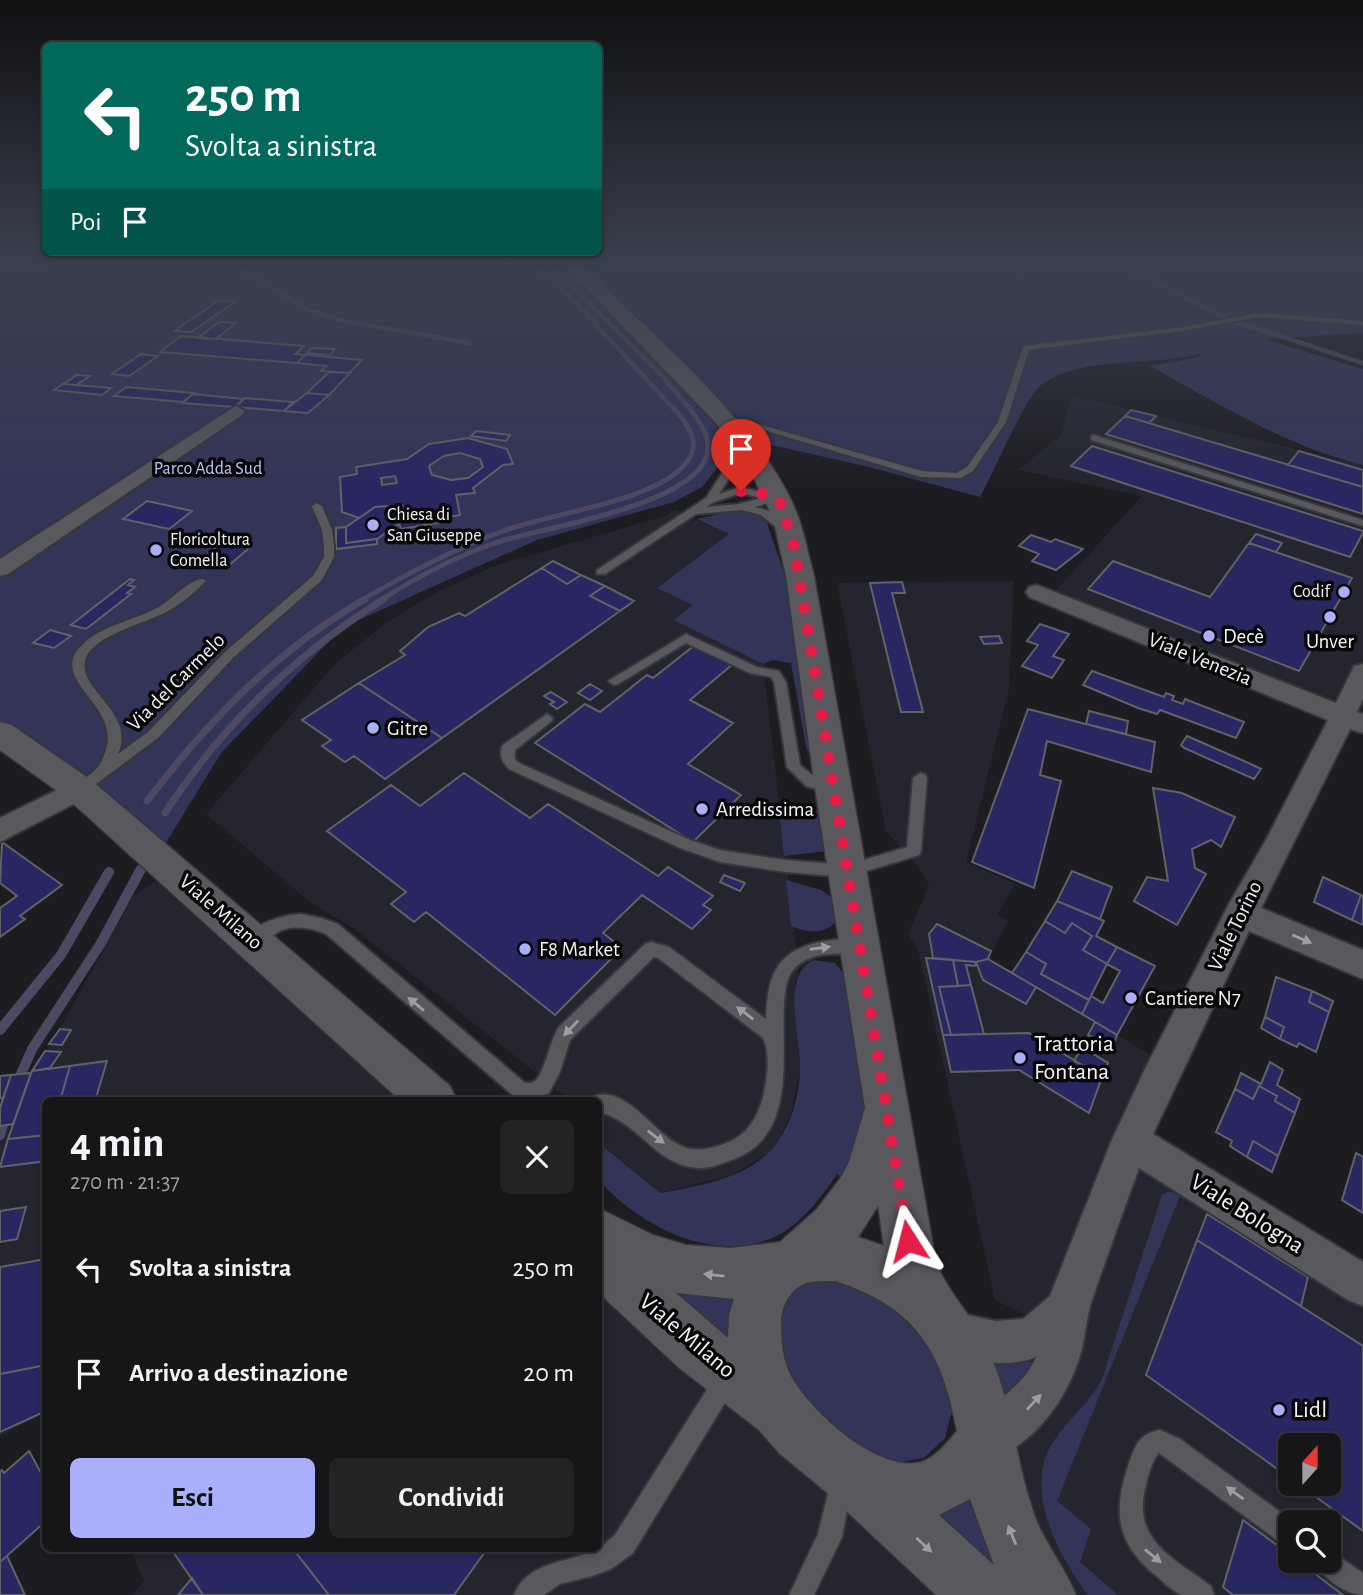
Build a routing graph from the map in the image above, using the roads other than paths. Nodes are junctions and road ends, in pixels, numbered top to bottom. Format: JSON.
{"nodes":[{"id":1,"x":642,"y":336,"type":"edge"},
{"id":2,"x":1112,"y":336,"type":"edge"},
{"id":3,"x":236,"y":411,"type":"dead end"},
{"id":4,"x":743,"y":430,"type":"junction"},
{"id":5,"x":1094,"y":438,"type":"dead end"},
{"id":6,"x":775,"y":497,"type":"junction"},
{"id":7,"x":710,"y":500,"type":"junction"},
{"id":8,"x":317,"y":506,"type":"dead end"},
{"id":9,"x":738,"y":506,"type":"junction"},
{"id":10,"x":690,"y":513,"type":"junction"},
{"id":11,"x":1363,"y":523,"type":"edge"},
{"id":12,"x":790,"y":534,"type":"junction"},
{"id":13,"x":0,"y":569,"type":"edge"},
{"id":14,"x":601,"y":572,"type":"dead end"},
{"id":15,"x":200,"y":581,"type":"dead end"},
{"id":16,"x":1037,"y":592,"type":"dead end"},
{"id":17,"x":1363,"y":672,"type":"edge"},
{"id":18,"x":614,"y":681,"type":"dead end"},
{"id":19,"x":547,"y":718,"type":"dead end"},
{"id":20,"x":1353,"y":720,"type":"edge"},
{"id":21,"x":0,"y":733,"type":"edge"},
{"id":22,"x":920,"y":778,"type":"dead end"},
{"id":23,"x":91,"y":780,"type":"junction"},
{"id":24,"x":832,"y":788,"type":"junction"},
{"id":25,"x":0,"y":831,"type":"edge"},
{"id":26,"x":846,"y":871,"type":"junction"},
{"id":27,"x":1240,"y":913,"type":"junction"},
{"id":28,"x":253,"y":940,"type":"junction"},
{"id":29,"x":859,"y":947,"type":"junction"},
{"id":30,"x":1363,"y":965,"type":"edge"},
{"id":31,"x":775,"y":1040,"type":"junction"},
{"id":32,"x":884,"y":1087,"type":"junction"},
{"id":33,"x":430,"y":1097,"type":"edge"},
{"id":34,"x":602,"y":1104,"type":"edge"},
{"id":35,"x":1131,"y":1142,"type":"junction"},
{"id":36,"x":602,"y":1235,"type":"edge"},
{"id":37,"x":602,"y":1261,"type":"edge"},
{"id":38,"x":793,"y":1261,"type":"junction"},
{"id":39,"x":1363,"y":1286,"type":"edge"},
{"id":40,"x":1070,"y":1300,"type":"junction"},
{"id":41,"x":939,"y":1317,"type":"junction"},
{"id":42,"x":730,"y":1373,"type":"junction"},
{"id":43,"x":779,"y":1410,"type":"junction"},
{"id":44,"x":988,"y":1440,"type":"junction"},
{"id":45,"x":846,"y":1470,"type":"junction"},
{"id":46,"x":1278,"y":1525,"type":"edge"},
{"id":47,"x":1341,"y":1572,"type":"edge"},
{"id":48,"x":1363,"y":1588,"type":"edge"},
{"id":49,"x":526,"y":1595,"type":"edge"},
{"id":50,"x":802,"y":1595,"type":"edge"},
{"id":51,"x":981,"y":1595,"type":"edge"},
{"id":52,"x":1045,"y":1595,"type":"edge"},
{"id":53,"x":1202,"y":1595,"type":"edge"}],
"edges":[{"from":1,"to":4,"type":"street"},
{"from":2,"to":4,"type":"lane"},
{"from":3,"to":13,"type":"street"},
{"from":4,"to":6,"type":"street"},
{"from":4,"to":7,"type":"lane"},
{"from":5,"to":11,"type":"lane"},
{"from":6,"to":7,"type":"lane"},
{"from":6,"to":9,"type":"lane"},
{"from":6,"to":12,"type":"street"},
{"from":7,"to":10,"type":"lane"},
{"from":8,"to":23,"type":"lane","name":"Via del Carmelo"},
{"from":9,"to":10,"type":"lane"},
{"from":9,"to":12,"type":"lane"},
{"from":10,"to":14,"type":"lane"},
{"from":12,"to":24,"type":"street"},
{"from":15,"to":23,"type":"lane"},
{"from":16,"to":20,"type":"street","name":"Viale Venezia"},
{"from":17,"to":20,"type":"street","name":"Viale Torino"},
{"from":18,"to":24,"type":"lane"},
{"from":19,"to":26,"type":"lane"},
{"from":20,"to":27,"type":"street","name":"Viale Torino"},
{"from":21,"to":23,"type":"street","name":"Viale Milano"},
{"from":22,"to":26,"type":"lane"},
{"from":23,"to":25,"type":"street"},
{"from":23,"to":28,"type":"street","name":"Viale Milano"},
{"from":24,"to":26,"type":"street"},
{"from":26,"to":29,"type":"street"},
{"from":27,"to":30,"type":"street","one_way":true},
{"from":27,"to":35,"type":"street","name":"Viale Torino"},
{"from":31,"to":28,"type":"lane","one_way":true},
{"from":28,"to":33,"type":"street","name":"Viale Milano"},
{"from":31,"to":29,"type":"lane","one_way":true},
{"from":29,"to":32,"type":"street"},
{"from":34,"to":31,"type":"lane","one_way":true},
{"from":32,"to":38,"type":"street"},
{"from":32,"to":41,"type":"street"},
{"from":35,"to":39,"type":"street","name":"Viale Bologna"},
{"from":35,"to":40,"type":"street","name":"Viale Torino"},
{"from":38,"to":36,"type":"street","name":"Viale Milano","one_way":true},
{"from":37,"to":42,"type":"street","name":"Viale Milano"},
{"from":38,"to":41,"type":"street","name":"Viale Milano"},
{"from":38,"to":43,"type":"street","name":"Viale Milano"},
{"from":40,"to":41,"type":"street","name":"Viale Torino"},
{"from":44,"to":40,"type":"street","name":"Viale Torino","one_way":true},
{"from":41,"to":44,"type":"street","name":"Viale Milano"},
{"from":42,"to":43,"type":"street","name":"Viale Milano"},
{"from":42,"to":49,"type":"lane"},
{"from":43,"to":45,"type":"street","name":"Viale Milano"},
{"from":44,"to":45,"type":"street","name":"Viale Milano"},
{"from":52,"to":44,"type":"street","name":"Viale Milano","one_way":true},
{"from":45,"to":50,"type":"lane"},
{"from":45,"to":51,"type":"street","name":"Viale Milano","one_way":true},
{"from":46,"to":53,"type":"lane","one_way":true},
{"from":47,"to":48,"type":"lane"}]}
